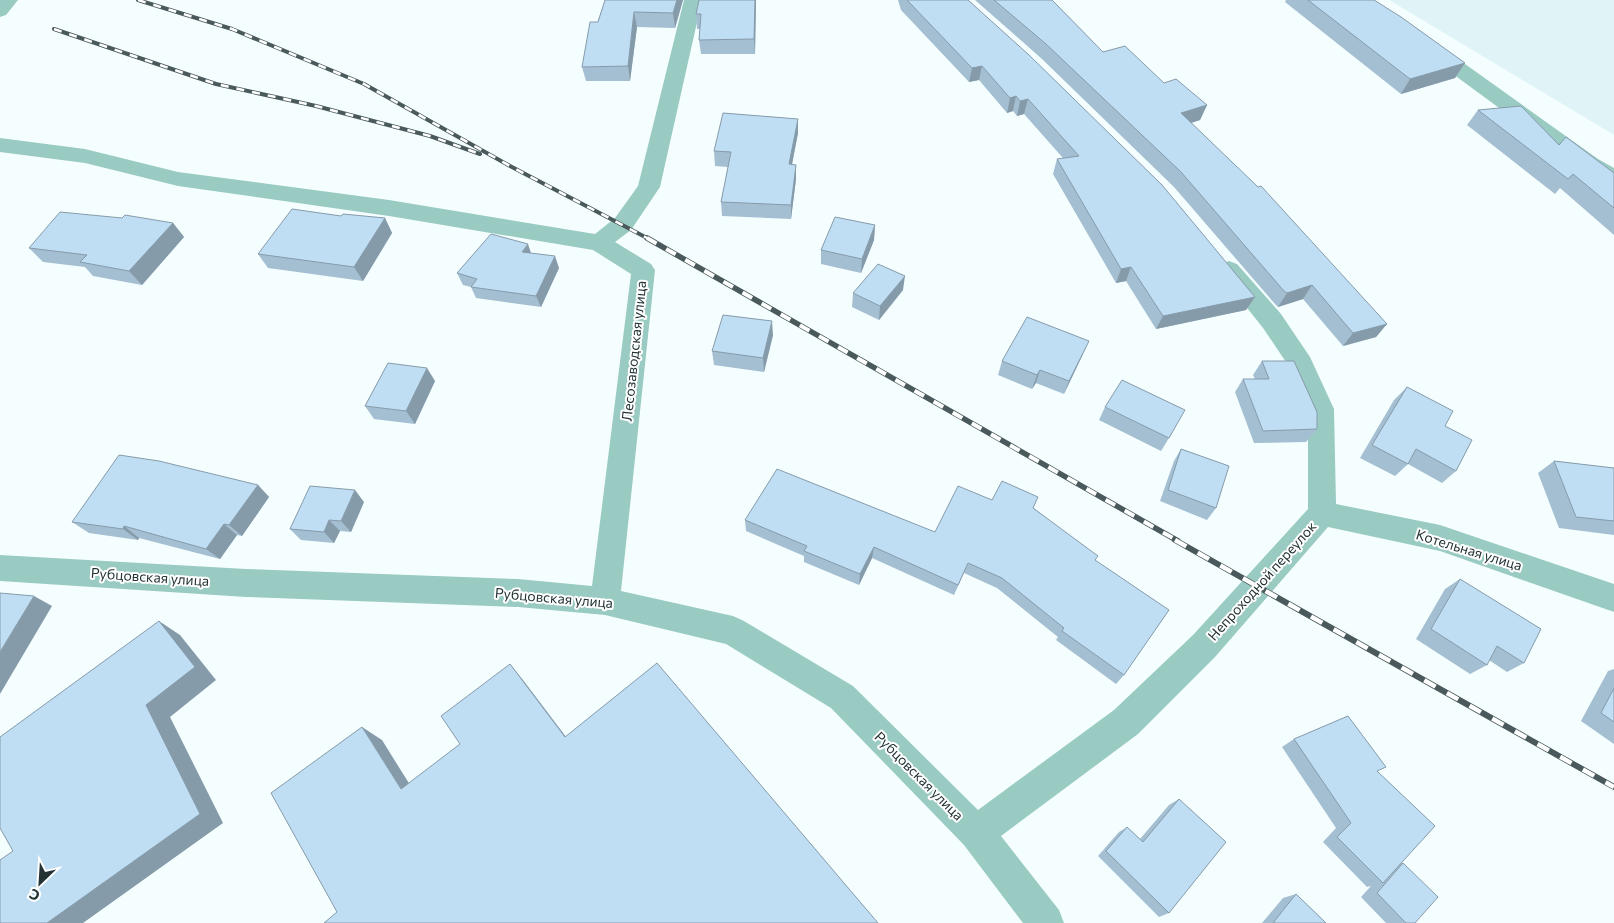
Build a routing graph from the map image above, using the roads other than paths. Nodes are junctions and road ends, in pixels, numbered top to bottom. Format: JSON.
{"nodes":[{"id":1,"x":9,"y":0,"type":"edge"},
{"id":2,"x":693,"y":0,"type":"edge"},
{"id":3,"x":0,"y":11,"type":"edge"},
{"id":4,"x":1416,"y":37,"type":"edge"},
{"id":5,"x":0,"y":145,"type":"edge"},
{"id":6,"x":1614,"y":177,"type":"edge"},
{"id":7,"x":599,"y":244,"type":"junction"},
{"id":8,"x":1215,"y":253,"type":"edge"},
{"id":9,"x":1322,"y":513,"type":"junction"},
{"id":10,"x":0,"y":568,"type":"edge"},
{"id":11,"x":1614,"y":598,"type":"edge"},
{"id":12,"x":605,"y":601,"type":"junction"},
{"id":13,"x":976,"y":833,"type":"junction"},
{"id":14,"x":1046,"y":923,"type":"edge"}],
"edges":[{"from":1,"to":3,"type":"street"},
{"from":2,"to":7,"type":"street"},
{"from":4,"to":6,"type":"street"},
{"from":5,"to":7,"type":"street"},
{"from":7,"to":12,"type":"street","name":"Лесозаводская улица"},
{"from":8,"to":9,"type":"street","name":"Непроходной переулок"},
{"from":9,"to":11,"type":"street","name":"Котельная улица"},
{"from":9,"to":13,"type":"street","name":"Непроходной переулок"},
{"from":10,"to":12,"type":"street","name":"Рубцовская улица"},
{"from":12,"to":13,"type":"street","name":"Рубцовская улица"},
{"from":13,"to":14,"type":"street","name":"Рубцовская улица"}]}
